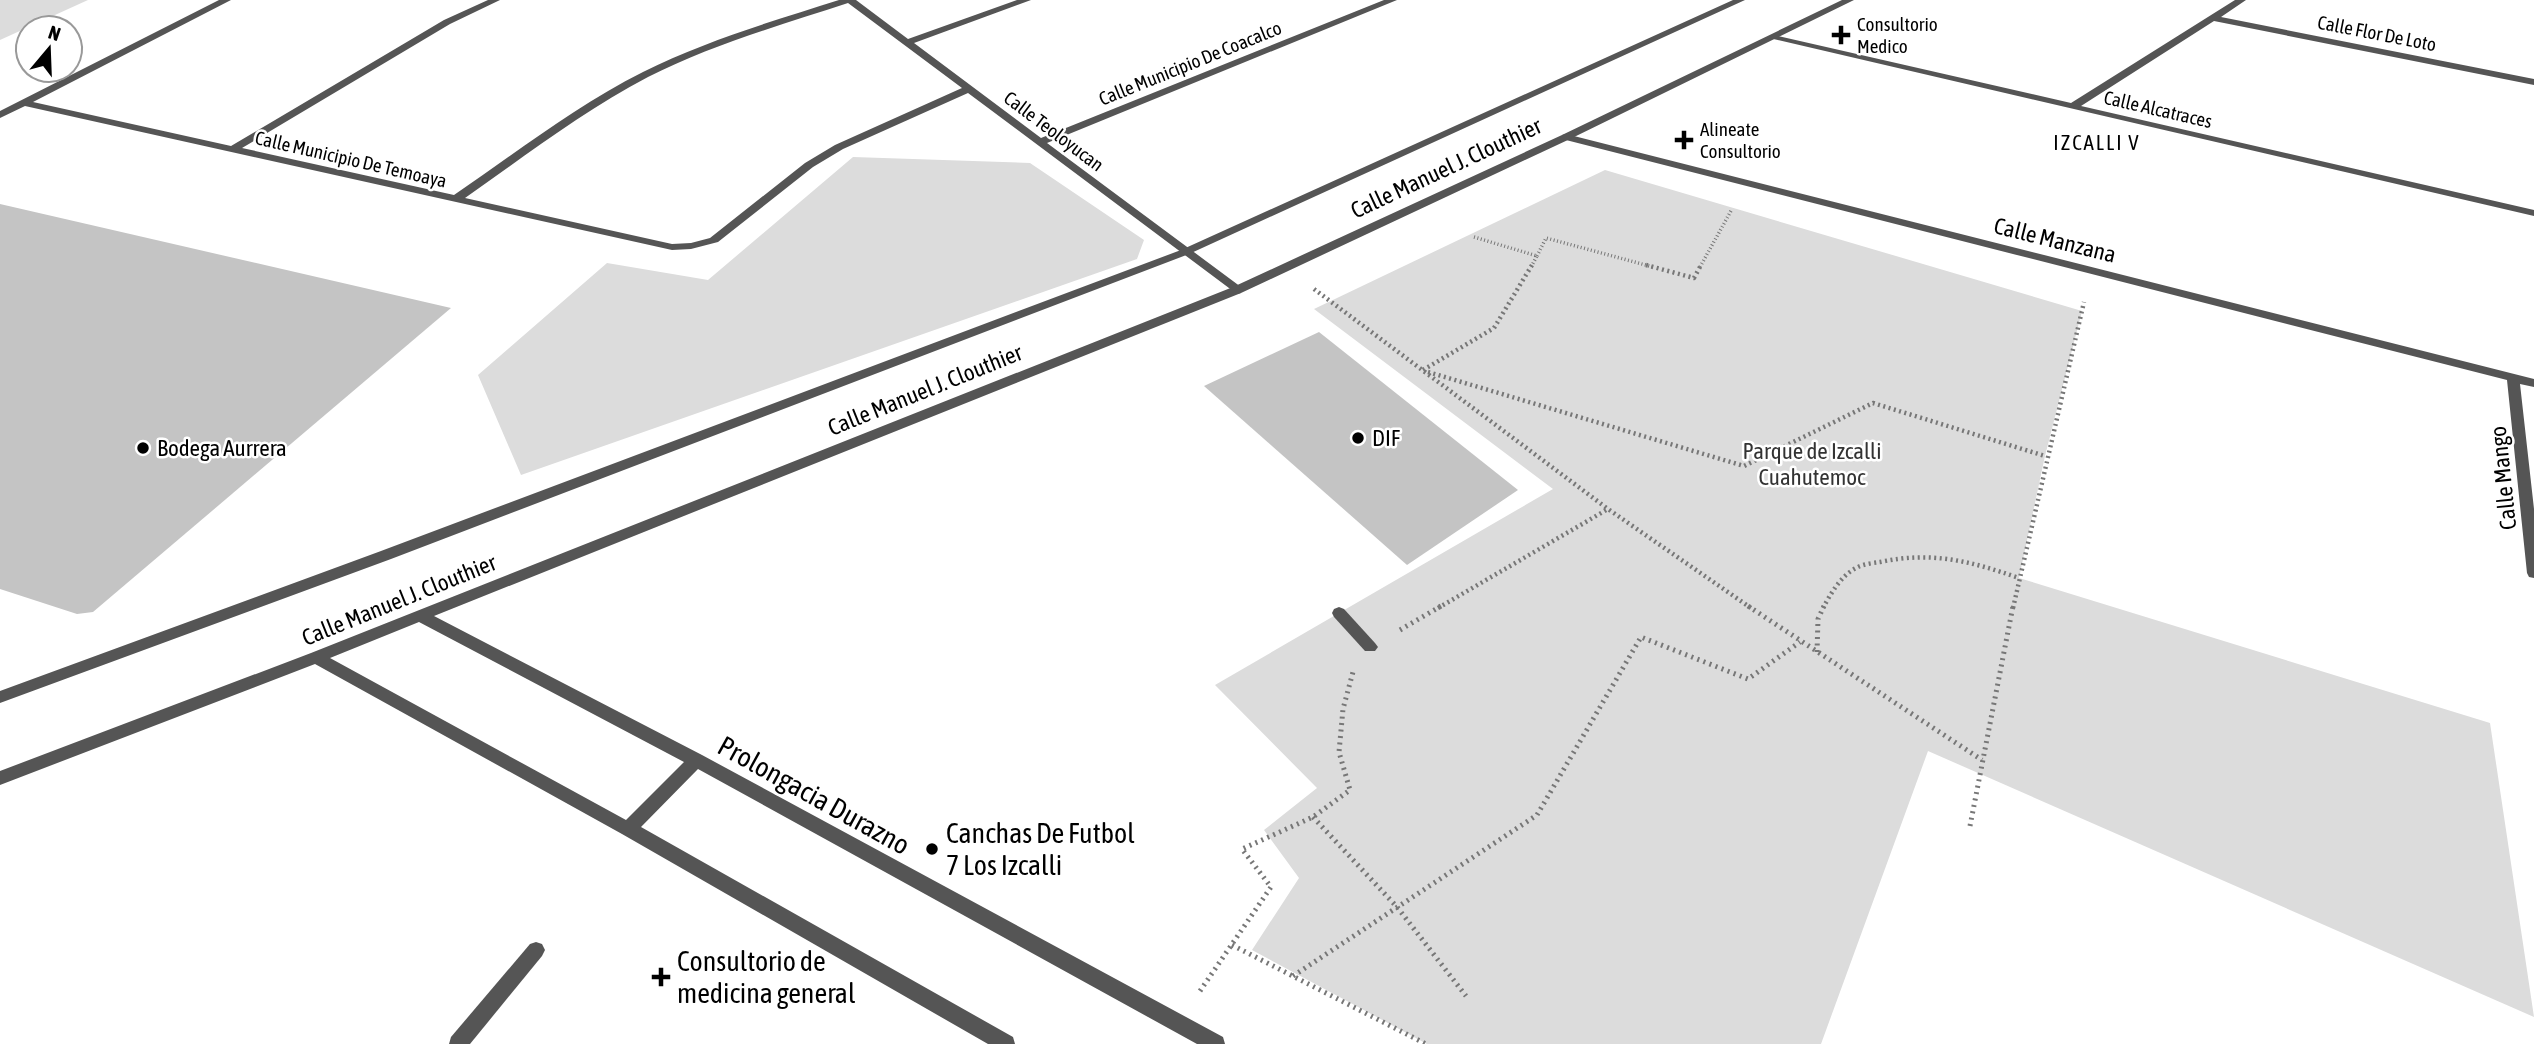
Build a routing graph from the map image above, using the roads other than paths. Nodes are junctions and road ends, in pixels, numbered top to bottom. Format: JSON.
{"nodes":[{"id":1,"x":226,"y":0,"type":"edge"},
{"id":2,"x":495,"y":0,"type":"edge"},
{"id":3,"x":849,"y":0,"type":"edge"},
{"id":4,"x":1027,"y":0,"type":"edge"},
{"id":5,"x":1392,"y":0,"type":"edge"},
{"id":6,"x":1740,"y":0,"type":"edge"},
{"id":7,"x":1849,"y":0,"type":"edge"},
{"id":8,"x":2241,"y":0,"type":"edge"},
{"id":9,"x":2213,"y":18,"type":"junction"},
{"id":10,"x":1774,"y":38,"type":"junction"},
{"id":11,"x":909,"y":42,"type":"junction"},
{"id":12,"x":2534,"y":82,"type":"edge"},
{"id":13,"x":968,"y":89,"type":"junction"},
{"id":14,"x":23,"y":103,"type":"junction"},
{"id":15,"x":2072,"y":107,"type":"junction"},
{"id":16,"x":0,"y":115,"type":"edge"},
{"id":17,"x":1566,"y":137,"type":"junction"},
{"id":18,"x":1041,"y":142,"type":"junction"},
{"id":19,"x":232,"y":150,"type":"junction"},
{"id":20,"x":454,"y":200,"type":"junction"},
{"id":21,"x":2534,"y":213,"type":"edge"},
{"id":22,"x":1185,"y":252,"type":"junction"},
{"id":23,"x":1237,"y":290,"type":"junction"},
{"id":24,"x":2513,"y":378,"type":"junction"},
{"id":25,"x":2534,"y":383,"type":"edge"},
{"id":26,"x":2534,"y":573,"type":"edge"},
{"id":27,"x":1339,"y":613,"type":"dead end"},
{"id":28,"x":421,"y":616,"type":"junction"},
{"id":29,"x":1370,"y":647,"type":"road end"},
{"id":30,"x":316,"y":657,"type":"junction"},
{"id":31,"x":0,"y":697,"type":"edge"},
{"id":32,"x":696,"y":760,"type":"junction"},
{"id":33,"x":0,"y":778,"type":"edge"},
{"id":34,"x":628,"y":829,"type":"junction"},
{"id":35,"x":536,"y":950,"type":"dead end"},
{"id":36,"x":458,"y":1044,"type":"edge"},
{"id":37,"x":1006,"y":1044,"type":"edge"},
{"id":38,"x":1216,"y":1044,"type":"edge"}],
"edges":[{"from":1,"to":14,"type":"street"},
{"from":2,"to":19,"type":"street"},
{"from":3,"to":11,"type":"street","name":"Calle Teoloyucan"},
{"from":3,"to":20,"type":"street"},
{"from":4,"to":11,"type":"street"},
{"from":5,"to":18,"type":"street","name":"Calle Municipio De Coacalco"},
{"from":6,"to":22,"type":"street","name":"Calle Manuel J. Clouthier"},
{"from":7,"to":10,"type":"street","name":"Calle Manuel J. Clouthier"},
{"from":8,"to":9,"type":"street"},
{"from":9,"to":12,"type":"street","name":"Calle Flor De Loto"},
{"from":9,"to":15,"type":"street"},
{"from":10,"to":15,"type":"street","name":"Calle Alcatraces"},
{"from":10,"to":17,"type":"street","name":"Calle Manuel J. Clouthier"},
{"from":11,"to":13,"type":"street","name":"Calle Teoloyucan"},
{"from":13,"to":18,"type":"street","name":"Calle Teoloyucan"},
{"from":13,"to":20,"type":"street","name":"Calle Municipio De Temoaya"},
{"from":14,"to":16,"type":"street"},
{"from":14,"to":19,"type":"street","name":"Calle Municipio De Temoaya"},
{"from":15,"to":21,"type":"street","name":"Calle Alcatraces"},
{"from":17,"to":23,"type":"street","name":"Calle Manuel J. Clouthier"},
{"from":17,"to":24,"type":"street","name":"Calle Manzana"},
{"from":18,"to":22,"type":"street","name":"Calle Teoloyucan"},
{"from":19,"to":20,"type":"street","name":"Calle Municipio De Temoaya"},
{"from":22,"to":23,"type":"street","name":"Calle Teoloyucan"},
{"from":22,"to":31,"type":"street","name":"Calle Manuel J. Clouthier"},
{"from":23,"to":28,"type":"street","name":"Calle Manuel J. Clouthier"},
{"from":24,"to":25,"type":"street","name":"Calle Manzana"},
{"from":24,"to":26,"type":"street","name":"Calle Mango"},
{"from":27,"to":29,"type":"street"},
{"from":28,"to":30,"type":"street","name":"Calle Manuel J. Clouthier"},
{"from":28,"to":32,"type":"street","name":"Prolongacia Durazno"},
{"from":30,"to":33,"type":"street","name":"Calle Manuel J. Clouthier"},
{"from":30,"to":34,"type":"street"},
{"from":32,"to":34,"type":"street"},
{"from":32,"to":38,"type":"street","name":"Prolongacia Durazno"},
{"from":34,"to":37,"type":"street"},
{"from":35,"to":36,"type":"street"}]}
